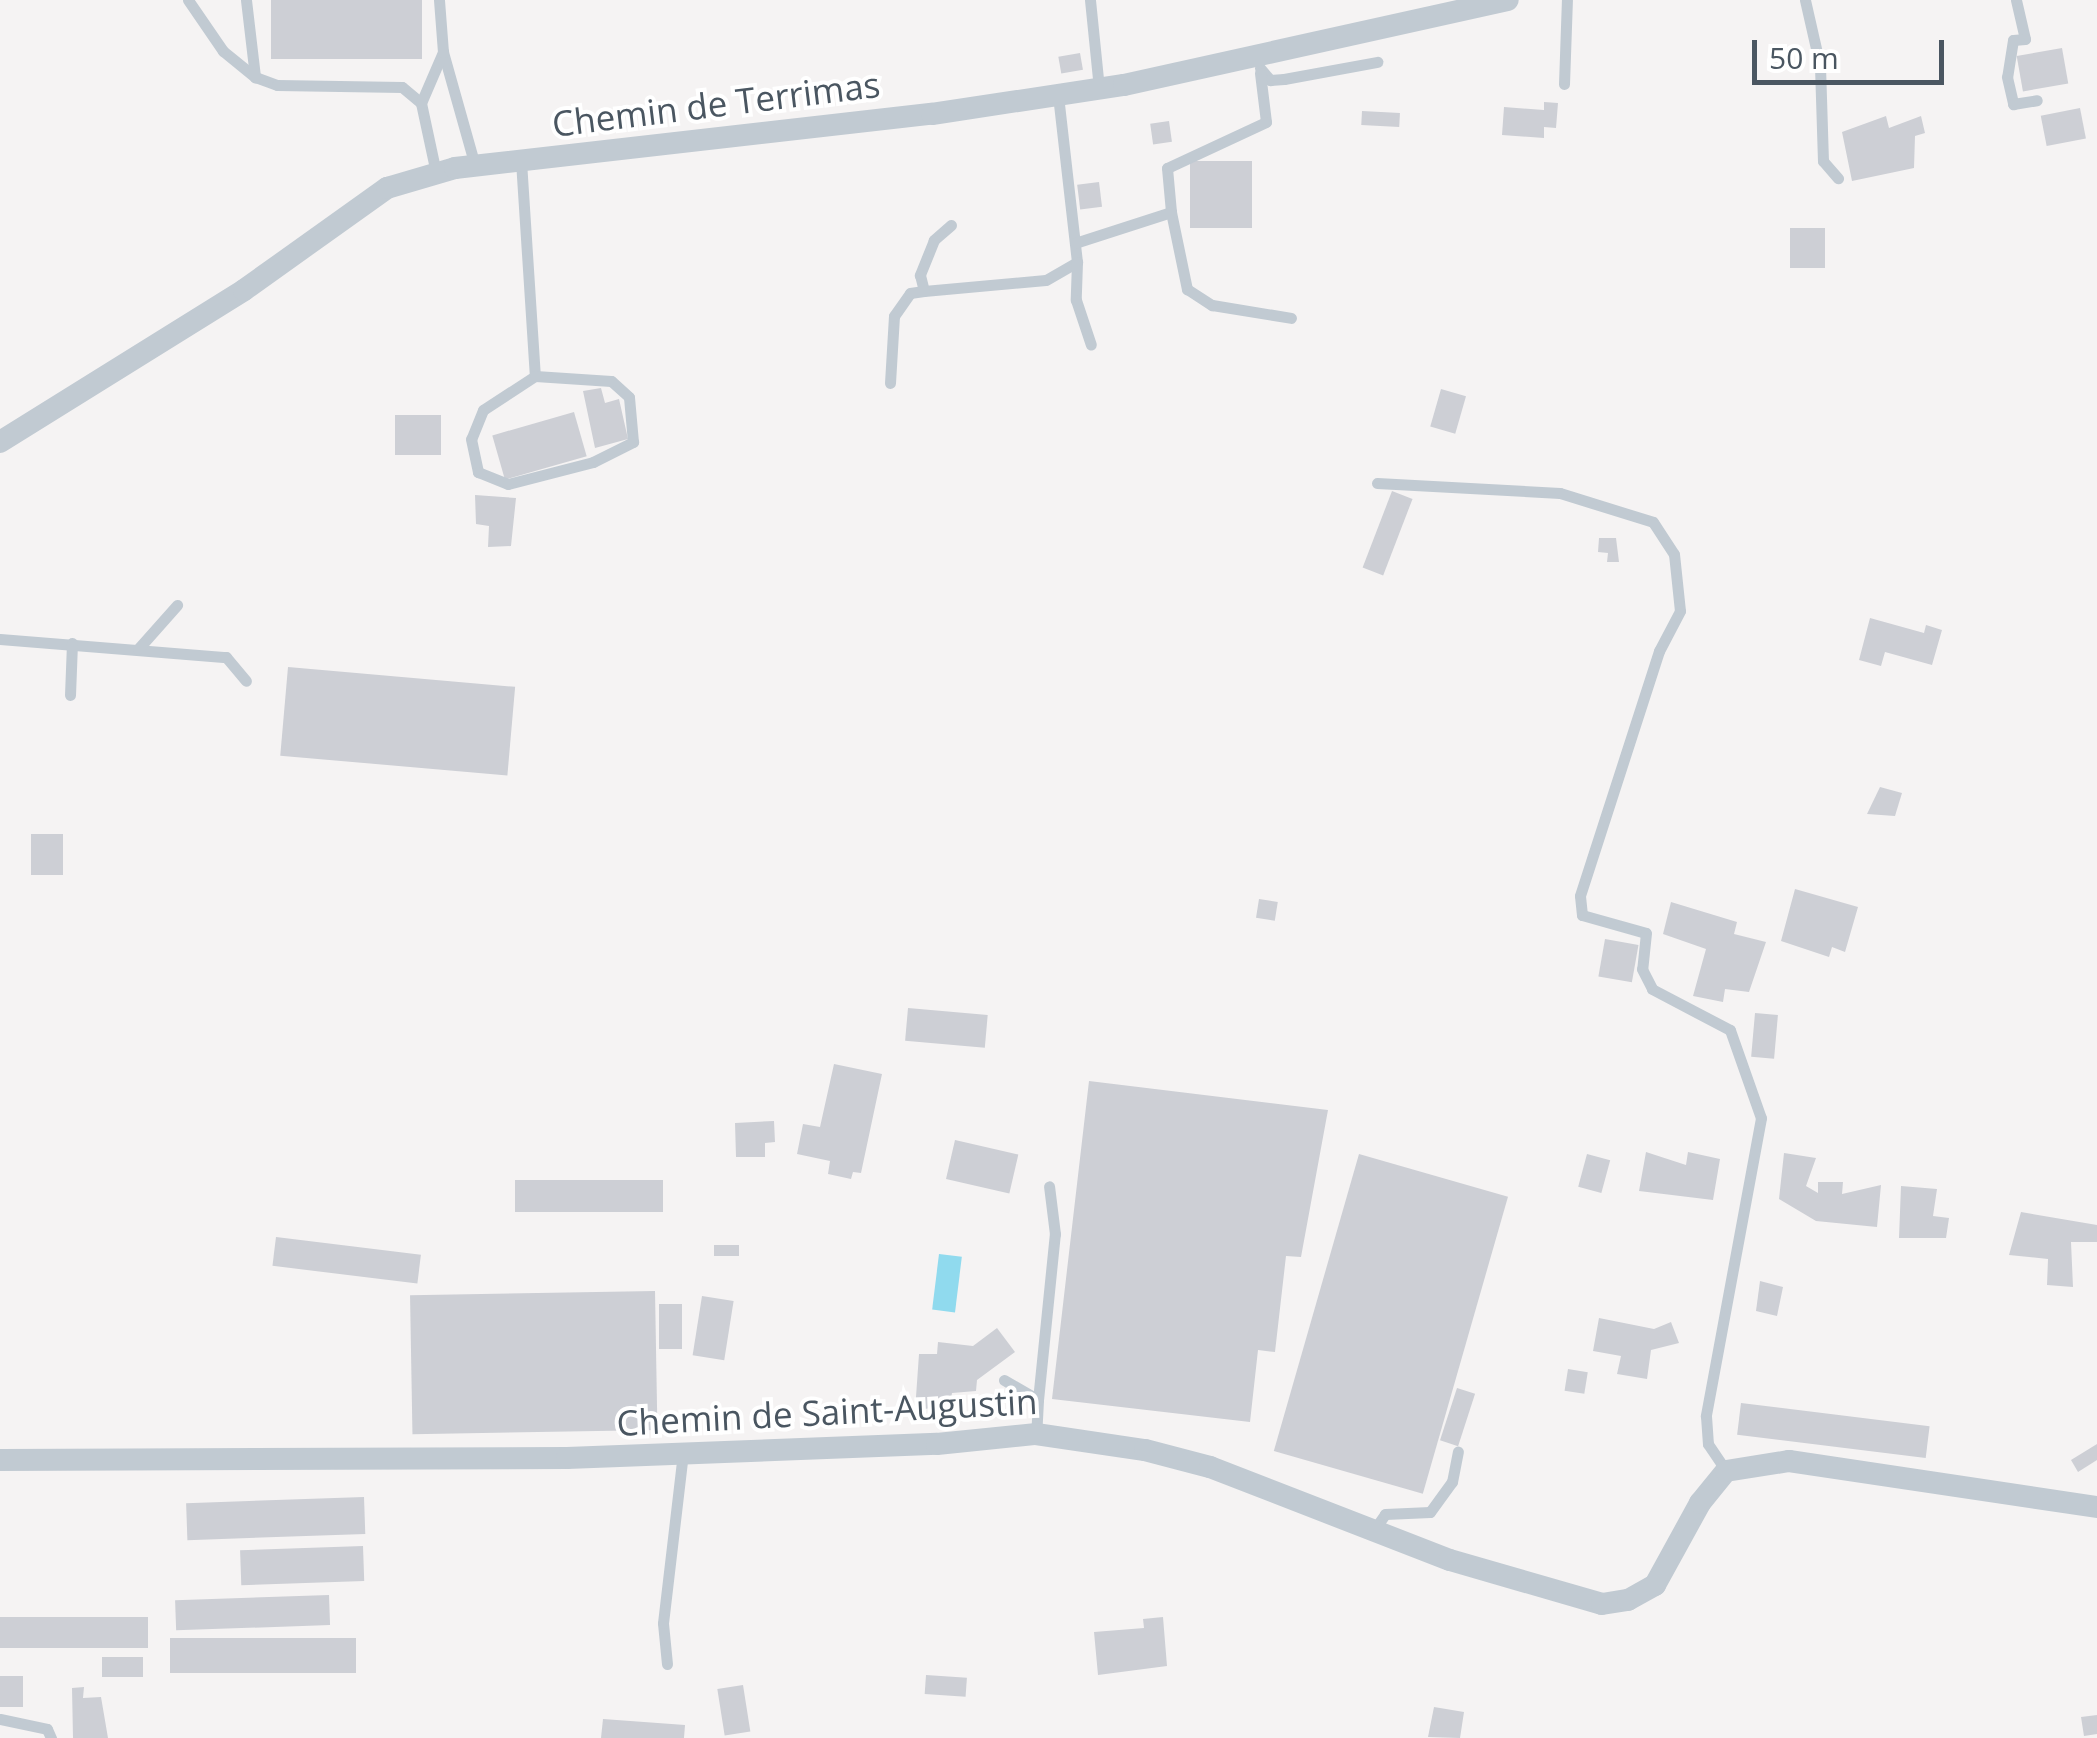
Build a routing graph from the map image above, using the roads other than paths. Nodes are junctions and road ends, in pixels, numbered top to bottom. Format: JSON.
{"nodes":[{"id":1,"x":188,"y":0,"type":"edge"},
{"id":2,"x":246,"y":0,"type":"edge"},
{"id":3,"x":440,"y":0,"type":"edge"},
{"id":4,"x":1090,"y":0,"type":"edge"},
{"id":5,"x":1508,"y":0,"type":"edge"},
{"id":6,"x":1567,"y":0,"type":"edge"},
{"id":7,"x":1805,"y":0,"type":"edge"},
{"id":8,"x":2016,"y":0,"type":"edge"},
{"id":9,"x":443,"y":52,"type":"junction"},
{"id":10,"x":1377,"y":62,"type":"dead end"},
{"id":11,"x":1259,"y":64,"type":"junction"},
{"id":12,"x":255,"y":78,"type":"junction"},
{"id":13,"x":1564,"y":84,"type":"dead end"},
{"id":14,"x":1099,"y":89,"type":"junction"},
{"id":15,"x":1058,"y":95,"type":"junction"},
{"id":16,"x":2037,"y":100,"type":"dead end"},
{"id":17,"x":421,"y":103,"type":"junction"},
{"id":18,"x":521,"y":161,"type":"junction"},
{"id":19,"x":475,"y":166,"type":"junction"},
{"id":20,"x":436,"y":174,"type":"junction"},
{"id":21,"x":1838,"y":178,"type":"dead end"},
{"id":22,"x":1171,"y":212,"type":"junction"},
{"id":23,"x":951,"y":225,"type":"dead end"},
{"id":24,"x":1075,"y":243,"type":"junction"},
{"id":25,"x":1077,"y":262,"type":"junction"},
{"id":26,"x":924,"y":291,"type":"junction"},
{"id":27,"x":1291,"y":318,"type":"dead end"},
{"id":28,"x":1091,"y":345,"type":"dead end"},
{"id":29,"x":535,"y":376,"type":"junction"},
{"id":30,"x":890,"y":383,"type":"dead end"},
{"id":31,"x":0,"y":442,"type":"edge"},
{"id":32,"x":1377,"y":482,"type":"dead end"},
{"id":33,"x":177,"y":605,"type":"dead end"},
{"id":34,"x":0,"y":640,"type":"edge"},
{"id":35,"x":72,"y":643,"type":"junction"},
{"id":36,"x":138,"y":649,"type":"junction"},
{"id":37,"x":246,"y":680,"type":"dead end"},
{"id":38,"x":70,"y":695,"type":"dead end"},
{"id":39,"x":1049,"y":1186,"type":"dead end"},
{"id":40,"x":1004,"y":1380,"type":"dead end"},
{"id":41,"x":1038,"y":1400,"type":"junction"},
{"id":42,"x":1036,"y":1434,"type":"junction"},
{"id":43,"x":684,"y":1452,"type":"junction"},
{"id":44,"x":1458,"y":1452,"type":"dead end"},
{"id":45,"x":0,"y":1460,"type":"edge"},
{"id":46,"x":1726,"y":1471,"type":"junction"},
{"id":47,"x":2097,"y":1507,"type":"edge"},
{"id":48,"x":1374,"y":1530,"type":"junction"},
{"id":49,"x":667,"y":1664,"type":"dead end"},
{"id":50,"x":0,"y":1719,"type":"edge"},
{"id":51,"x":51,"y":1738,"type":"edge"}],
"edges":[{"from":1,"to":12,"type":"lane"},
{"from":2,"to":12,"type":"lane"},
{"from":3,"to":9,"type":"lane"},
{"from":4,"to":14,"type":"lane"},
{"from":5,"to":11,"type":"street","name":"Chemin de Terrimas"},
{"from":6,"to":13,"type":"lane"},
{"from":7,"to":21,"type":"lane"},
{"from":8,"to":16,"type":"lane"},
{"from":9,"to":17,"type":"lane"},
{"from":9,"to":19,"type":"lane"},
{"from":10,"to":11,"type":"lane"},
{"from":11,"to":14,"type":"street","name":"Chemin de Terrimas"},
{"from":11,"to":22,"type":"lane"},
{"from":12,"to":17,"type":"lane"},
{"from":14,"to":15,"type":"street","name":"Chemin de Terrimas"},
{"from":15,"to":18,"type":"street","name":"Chemin de Terrimas"},
{"from":15,"to":24,"type":"lane"},
{"from":17,"to":20,"type":"lane"},
{"from":18,"to":19,"type":"street","name":"Chemin de Terrimas"},
{"from":18,"to":29,"type":"lane"},
{"from":19,"to":20,"type":"street","name":"Chemin de Terrimas"},
{"from":20,"to":31,"type":"street","name":"Chemin de Terrimas"},
{"from":22,"to":24,"type":"lane"},
{"from":22,"to":27,"type":"lane"},
{"from":23,"to":26,"type":"lane"},
{"from":24,"to":25,"type":"lane"},
{"from":25,"to":26,"type":"lane"},
{"from":25,"to":28,"type":"lane"},
{"from":26,"to":30,"type":"lane"},
{"from":29,"to":29,"type":"lane"},
{"from":32,"to":46,"type":"lane"},
{"from":33,"to":36,"type":"lane"},
{"from":34,"to":35,"type":"lane"},
{"from":35,"to":36,"type":"lane"},
{"from":35,"to":38,"type":"lane"},
{"from":36,"to":37,"type":"lane"},
{"from":39,"to":41,"type":"lane"},
{"from":40,"to":41,"type":"lane"},
{"from":41,"to":42,"type":"lane"},
{"from":42,"to":43,"type":"street","name":"Chemin de Saint-Augustin"},
{"from":42,"to":48,"type":"street","name":"Chemin de Saint-Augustin"},
{"from":43,"to":45,"type":"street","name":"Chemin de Saint-Augustin"},
{"from":43,"to":49,"type":"lane"},
{"from":44,"to":48,"type":"lane"},
{"from":46,"to":47,"type":"street"},
{"from":46,"to":48,"type":"street","name":"Chemin de Saint-Augustin"},
{"from":50,"to":51,"type":"lane"}]}
